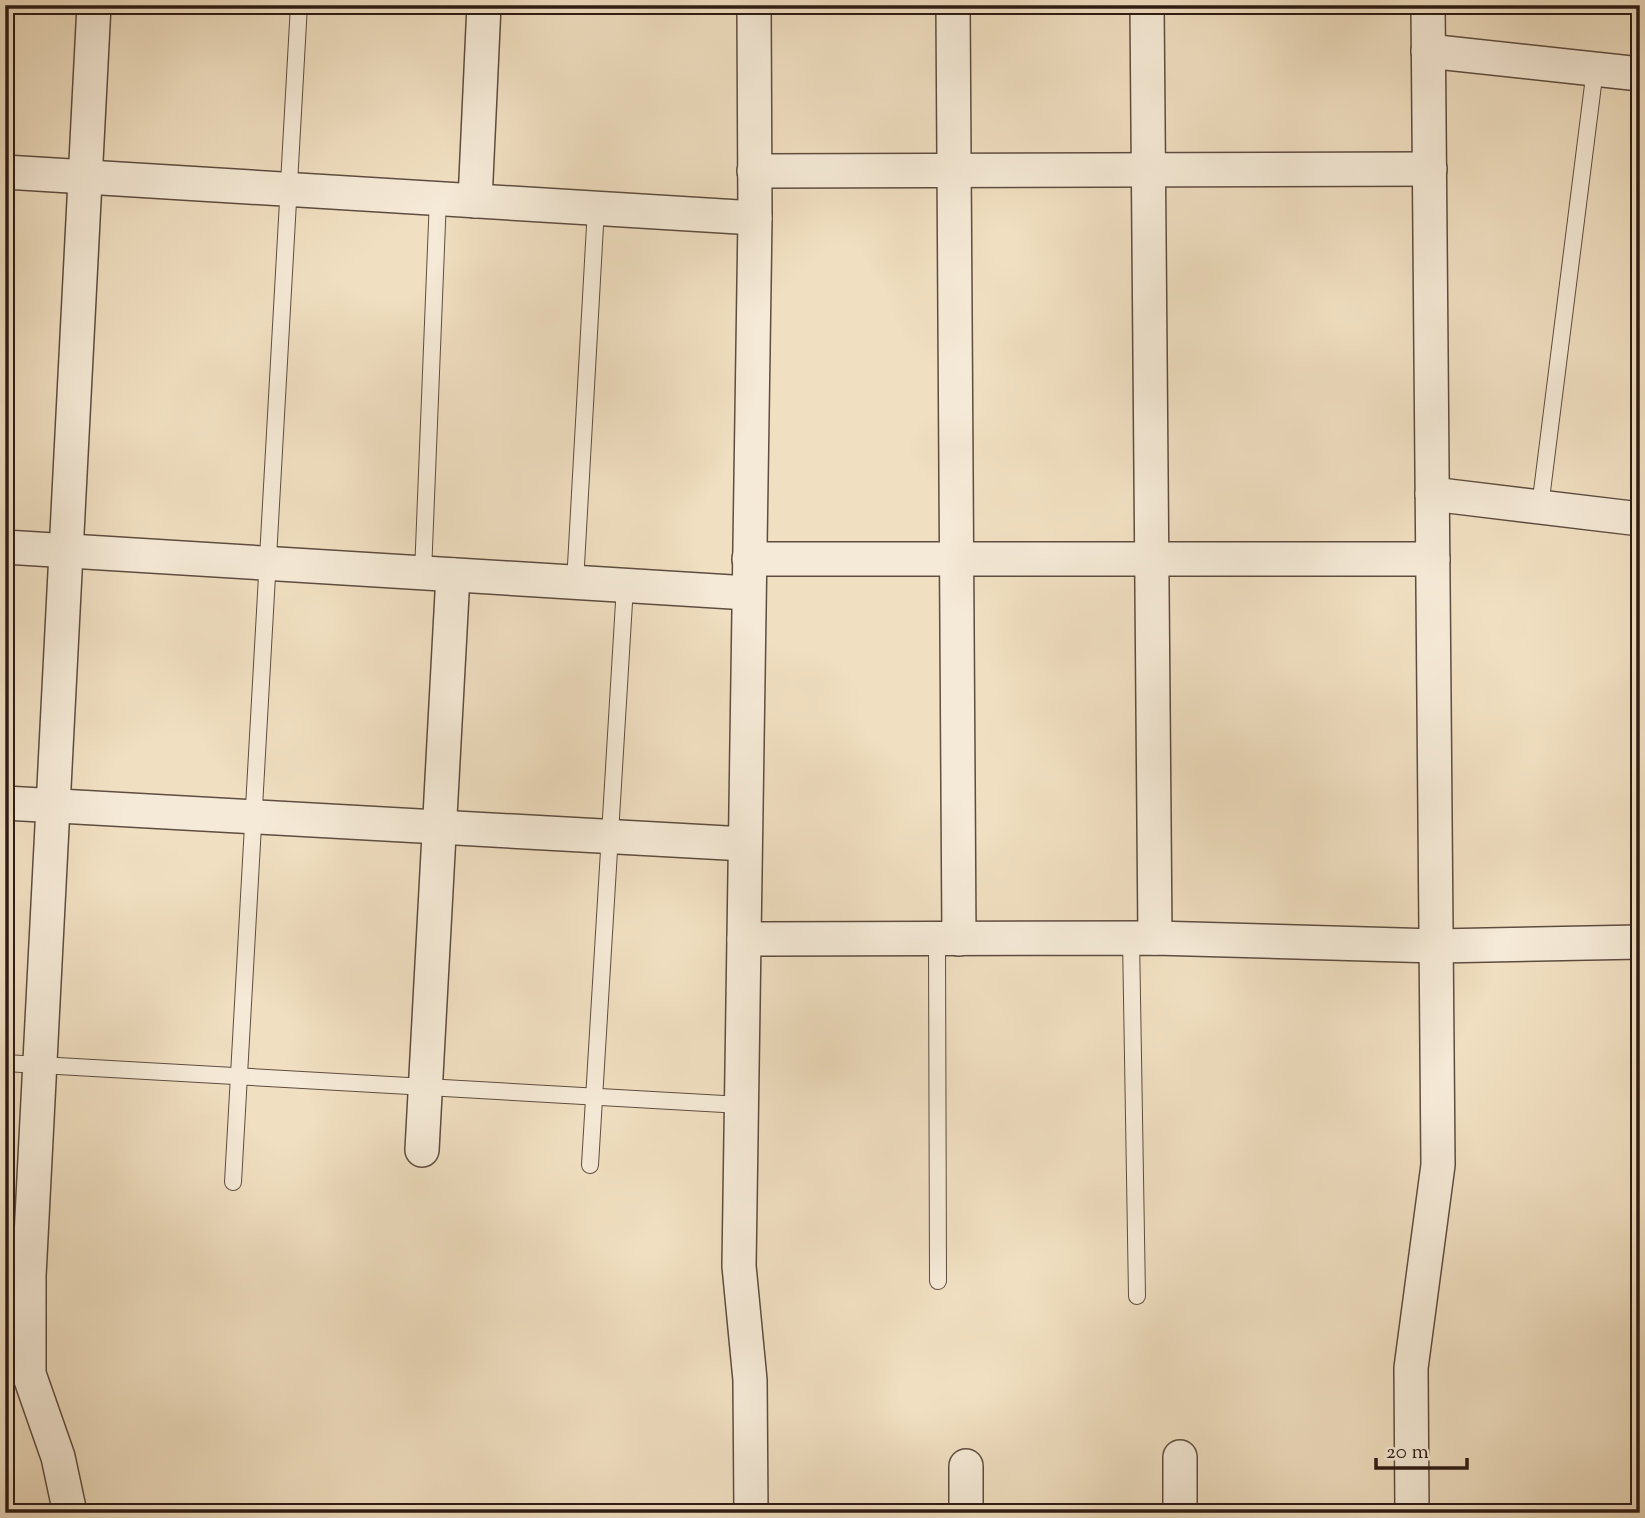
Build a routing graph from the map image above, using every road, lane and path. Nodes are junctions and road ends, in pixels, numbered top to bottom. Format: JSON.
{"nodes":[{"id":1,"x":94,"y":5,"type":"edge"},
{"id":2,"x":299,"y":5,"type":"edge"},
{"id":3,"x":484,"y":5,"type":"edge"},
{"id":4,"x":754,"y":5,"type":"edge"},
{"id":5,"x":953,"y":5,"type":"edge"},
{"id":6,"x":1147,"y":5,"type":"edge"},
{"id":7,"x":1428,"y":5,"type":"edge"},
{"id":8,"x":1428,"y":51,"type":"junction"},
{"id":9,"x":1595,"y":69,"type":"junction"},
{"id":10,"x":1640,"y":74,"type":"edge"},
{"id":11,"x":1430,"y":169,"type":"junction"},
{"id":12,"x":1147,"y":170,"type":"junction"},
{"id":13,"x":754,"y":171,"type":"junction"},
{"id":14,"x":953,"y":171,"type":"junction"},
{"id":15,"x":5,"y":172,"type":"edge"},
{"id":16,"x":85,"y":177,"type":"junction"},
{"id":17,"x":289,"y":189,"type":"junction"},
{"id":18,"x":438,"y":198,"type":"junction"},
{"id":19,"x":475,"y":201,"type":"junction"},
{"id":20,"x":596,"y":208,"type":"junction"},
{"id":21,"x":755,"y":218,"type":"junction"},
{"id":22,"x":1432,"y":494,"type":"junction"},
{"id":23,"x":1540,"y":507,"type":"junction"},
{"id":24,"x":1640,"y":519,"type":"edge"},
{"id":25,"x":5,"y":547,"type":"edge"},
{"id":26,"x":66,"y":551,"type":"junction"},
{"id":27,"x":749,"y":559,"type":"junction"},
{"id":28,"x":956,"y":559,"type":"junction"},
{"id":29,"x":1151,"y":559,"type":"junction"},
{"id":30,"x":1433,"y":559,"type":"junction"},
{"id":31,"x":268,"y":564,"type":"junction"},
{"id":32,"x":438,"y":574,"type":"junction"},
{"id":33,"x":576,"y":583,"type":"junction"},
{"id":34,"x":625,"y":586,"type":"junction"},
{"id":35,"x":748,"y":593,"type":"junction"},
{"id":36,"x":5,"y":803,"type":"edge"},
{"id":37,"x":53,"y":805,"type":"junction"},
{"id":38,"x":254,"y":816,"type":"junction"},
{"id":39,"x":439,"y":827,"type":"junction"},
{"id":40,"x":610,"y":836,"type":"junction"},
{"id":41,"x":745,"y":844,"type":"junction"},
{"id":42,"x":1143,"y":938,"type":"junction"},
{"id":43,"x":744,"y":939,"type":"junction"},
{"id":44,"x":948,"y":939,"type":"junction"},
{"id":45,"x":1640,"y":942,"type":"edge"},
{"id":46,"x":1436,"y":946,"type":"junction"},
{"id":47,"x":5,"y":1063,"type":"edge"},
{"id":48,"x":40,"y":1065,"type":"junction"},
{"id":49,"x":239,"y":1076,"type":"junction"},
{"id":50,"x":425,"y":1087,"type":"junction"},
{"id":51,"x":594,"y":1096,"type":"junction"},
{"id":52,"x":741,"y":1105,"type":"junction"},
{"id":53,"x":422,"y":1150,"type":"dead end"},
{"id":54,"x":590,"y":1165,"type":"dead end"},
{"id":55,"x":233,"y":1182,"type":"dead end"},
{"id":56,"x":938,"y":1282,"type":"dead end"},
{"id":57,"x":1137,"y":1296,"type":"dead end"},
{"id":58,"x":1180,"y":1457,"type":"dead end"},
{"id":59,"x":966,"y":1466,"type":"dead end"},
{"id":60,"x":71,"y":1513,"type":"edge"},
{"id":61,"x":751,"y":1513,"type":"edge"},
{"id":62,"x":967,"y":1513,"type":"edge"},
{"id":63,"x":1181,"y":1513,"type":"edge"},
{"id":64,"x":1412,"y":1513,"type":"edge"}],
"edges":[{"from":1,"to":16,"type":"street"},
{"from":2,"to":17,"type":"lane"},
{"from":3,"to":19,"type":"street"},
{"from":4,"to":13,"type":"street"},
{"from":5,"to":14,"type":"street"},
{"from":6,"to":12,"type":"street"},
{"from":7,"to":8,"type":"street"},
{"from":8,"to":9,"type":"street"},
{"from":8,"to":11,"type":"street"},
{"from":9,"to":10,"type":"street"},
{"from":9,"to":23,"type":"lane"},
{"from":11,"to":12,"type":"street"},
{"from":11,"to":22,"type":"street"},
{"from":12,"to":14,"type":"street"},
{"from":12,"to":29,"type":"street"},
{"from":13,"to":14,"type":"street"},
{"from":13,"to":21,"type":"street"},
{"from":14,"to":28,"type":"street"},
{"from":15,"to":16,"type":"street"},
{"from":16,"to":17,"type":"street"},
{"from":16,"to":26,"type":"street"},
{"from":17,"to":18,"type":"street"},
{"from":17,"to":31,"type":"lane"},
{"from":18,"to":19,"type":"street"},
{"from":18,"to":32,"type":"lane"},
{"from":19,"to":20,"type":"street"},
{"from":20,"to":21,"type":"street"},
{"from":20,"to":33,"type":"lane"},
{"from":21,"to":27,"type":"street"},
{"from":22,"to":23,"type":"street"},
{"from":22,"to":30,"type":"street"},
{"from":23,"to":24,"type":"street"},
{"from":25,"to":26,"type":"street"},
{"from":26,"to":31,"type":"street"},
{"from":26,"to":37,"type":"street"},
{"from":27,"to":28,"type":"street"},
{"from":27,"to":35,"type":"street"},
{"from":28,"to":29,"type":"street"},
{"from":28,"to":44,"type":"street"},
{"from":29,"to":30,"type":"street"},
{"from":29,"to":42,"type":"street"},
{"from":30,"to":46,"type":"street"},
{"from":31,"to":32,"type":"street"},
{"from":31,"to":38,"type":"lane"},
{"from":32,"to":33,"type":"street"},
{"from":32,"to":39,"type":"street"},
{"from":33,"to":34,"type":"street"},
{"from":34,"to":35,"type":"street"},
{"from":34,"to":40,"type":"lane"},
{"from":35,"to":41,"type":"street"},
{"from":36,"to":37,"type":"street"},
{"from":37,"to":38,"type":"street"},
{"from":37,"to":48,"type":"street"},
{"from":38,"to":39,"type":"street"},
{"from":38,"to":49,"type":"lane"},
{"from":39,"to":40,"type":"street"},
{"from":39,"to":50,"type":"street"},
{"from":40,"to":41,"type":"street"},
{"from":40,"to":51,"type":"lane"},
{"from":41,"to":43,"type":"street"},
{"from":42,"to":44,"type":"street"},
{"from":42,"to":46,"type":"street"},
{"from":42,"to":57,"type":"lane"},
{"from":43,"to":44,"type":"street"},
{"from":43,"to":52,"type":"street"},
{"from":44,"to":56,"type":"lane"},
{"from":45,"to":46,"type":"street"},
{"from":46,"to":64,"type":"street"},
{"from":47,"to":48,"type":"lane"},
{"from":48,"to":49,"type":"lane"},
{"from":48,"to":60,"type":"street"},
{"from":49,"to":50,"type":"lane"},
{"from":49,"to":55,"type":"lane"},
{"from":50,"to":51,"type":"lane"},
{"from":50,"to":53,"type":"street"},
{"from":51,"to":52,"type":"lane"},
{"from":51,"to":54,"type":"lane"},
{"from":52,"to":61,"type":"street"},
{"from":58,"to":63,"type":"street"},
{"from":59,"to":62,"type":"street"}]}
